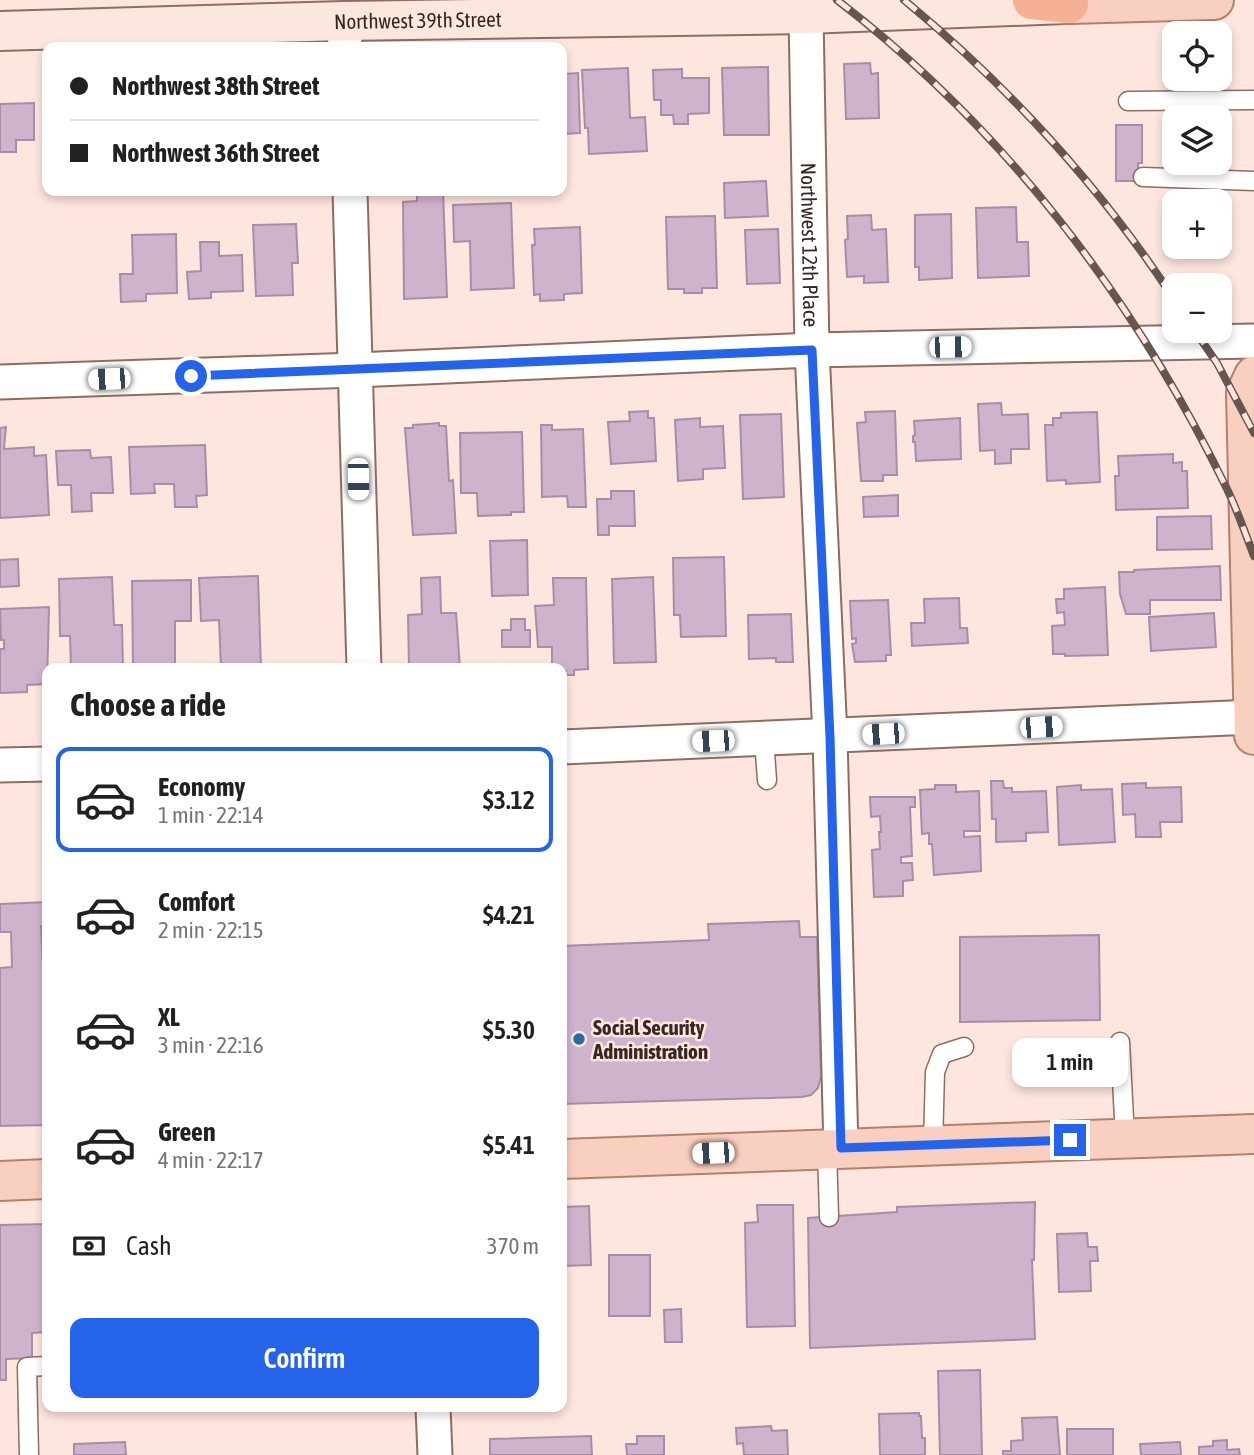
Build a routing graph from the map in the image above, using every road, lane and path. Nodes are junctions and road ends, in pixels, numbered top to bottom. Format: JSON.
{"nodes":[{"id":1,"x":1214,"y":0,"type":"edge"},
{"id":2,"x":1050,"y":2,"type":"edge"},
{"id":3,"x":806,"y":14,"type":"junction"},
{"id":4,"x":0,"y":32,"type":"edge"},
{"id":5,"x":345,"y":34,"type":"edge"},
{"id":6,"x":1254,"y":100,"type":"edge"},
{"id":7,"x":1128,"y":101,"type":"dead end"},
{"id":8,"x":1143,"y":177,"type":"dead end"},
{"id":9,"x":1254,"y":181,"type":"edge"},
{"id":10,"x":350,"y":196,"type":"edge"},
{"id":11,"x":1254,"y":341,"type":"edge"},
{"id":12,"x":812,"y":350,"type":"junction"},
{"id":13,"x":356,"y":370,"type":"junction"},
{"id":14,"x":1254,"y":376,"type":"edge"},
{"id":15,"x":0,"y":382,"type":"edge"},
{"id":16,"x":363,"y":663,"type":"edge"},
{"id":17,"x":1254,"y":718,"type":"edge"},
{"id":18,"x":1254,"y":736,"type":"edge"},
{"id":19,"x":830,"y":737,"type":"junction"},
{"id":20,"x":764,"y":739,"type":"junction"},
{"id":21,"x":567,"y":747,"type":"edge"},
{"id":22,"x":42,"y":764,"type":"edge"},
{"id":23,"x":0,"y":765,"type":"edge"},
{"id":24,"x":767,"y":780,"type":"dead end"},
{"id":25,"x":1120,"y":1042,"type":"dead end"},
{"id":26,"x":964,"y":1047,"type":"dead end"},
{"id":27,"x":1254,"y":1134,"type":"edge"},
{"id":28,"x":1125,"y":1138,"type":"junction"},
{"id":29,"x":933,"y":1145,"type":"junction"},
{"id":30,"x":834,"y":1148,"type":"junction"},
{"id":31,"x":567,"y":1159,"type":"edge"},
{"id":32,"x":42,"y":1179,"type":"edge"},
{"id":33,"x":0,"y":1181,"type":"edge"},
{"id":34,"x":829,"y":1217,"type":"dead end"},
{"id":35,"x":42,"y":1366,"type":"edge"},
{"id":36,"x":433,"y":1412,"type":"edge"},
{"id":37,"x":29,"y":1455,"type":"edge"},
{"id":38,"x":435,"y":1455,"type":"edge"}],
"edges":[{"from":1,"to":2,"type":"main road","name":"Northwest 39th Street"},
{"from":2,"to":3,"type":"main road","name":"Northwest 39th Street"},
{"from":3,"to":5,"type":"main road","name":"Northwest 39th Street"},
{"from":3,"to":12,"type":"street","name":"Northwest 12th Place"},
{"from":4,"to":5,"type":"main road","name":"Northwest 39th Street"},
{"from":6,"to":7,"type":"lane"},
{"from":8,"to":9,"type":"lane"},
{"from":10,"to":13,"type":"street"},
{"from":11,"to":12,"type":"street"},
{"from":12,"to":13,"type":"street"},
{"from":12,"to":19,"type":"street","name":"Northwest 12th Place"},
{"from":13,"to":15,"type":"street"},
{"from":13,"to":16,"type":"street"},
{"from":14,"to":17,"type":"main road"},
{"from":17,"to":18,"type":"main road"},
{"from":17,"to":19,"type":"street"},
{"from":19,"to":20,"type":"street"},
{"from":19,"to":30,"type":"street","name":"Northwest 12th Place"},
{"from":20,"to":21,"type":"street"},
{"from":20,"to":24,"type":"lane"},
{"from":22,"to":23,"type":"street"},
{"from":25,"to":28,"type":"lane"},
{"from":26,"to":29,"type":"lane"},
{"from":27,"to":28,"type":"main road"},
{"from":28,"to":29,"type":"main road"},
{"from":29,"to":30,"type":"main road"},
{"from":30,"to":31,"type":"main road"},
{"from":30,"to":34,"type":"lane"},
{"from":32,"to":33,"type":"main road"},
{"from":35,"to":37,"type":"lane"},
{"from":36,"to":38,"type":"street"}]}
